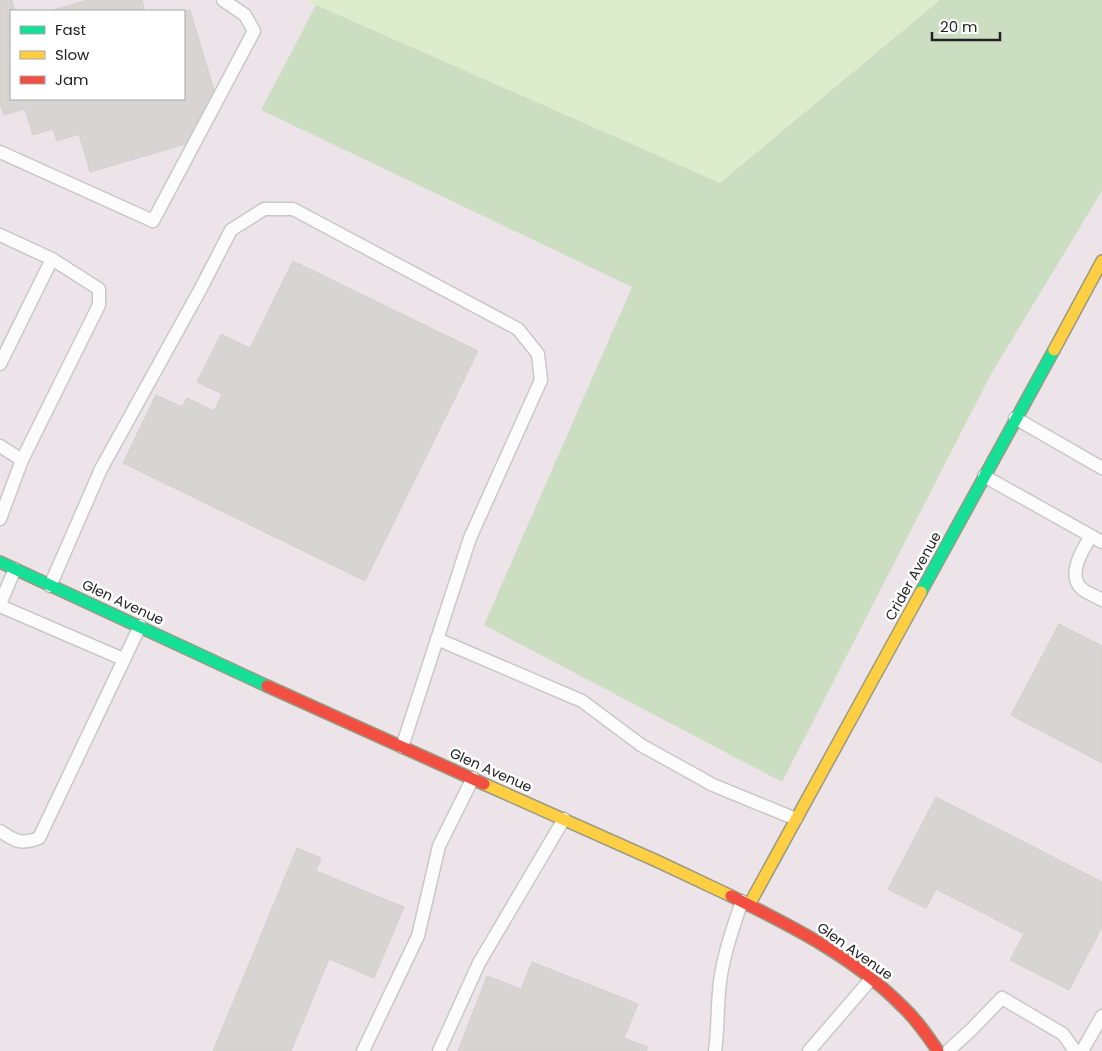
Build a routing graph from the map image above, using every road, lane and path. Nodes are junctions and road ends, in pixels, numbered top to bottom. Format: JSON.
{"nodes":[{"id":1,"x":223,"y":0,"type":"edge"},
{"id":2,"x":0,"y":152,"type":"edge"},
{"id":3,"x":0,"y":234,"type":"edge"},
{"id":4,"x":52,"y":259,"type":"junction"},
{"id":5,"x":1102,"y":261,"type":"edge"},
{"id":6,"x":0,"y":364,"type":"edge"},
{"id":7,"x":1015,"y":418,"type":"junction"},
{"id":8,"x":0,"y":446,"type":"edge"},
{"id":9,"x":22,"y":460,"type":"junction"},
{"id":10,"x":1102,"y":468,"type":"edge"},
{"id":11,"x":984,"y":476,"type":"junction"},
{"id":12,"x":0,"y":519,"type":"edge"},
{"id":13,"x":1096,"y":539,"type":"edge"},
{"id":14,"x":0,"y":562,"type":"edge"},
{"id":15,"x":15,"y":569,"type":"junction"},
{"id":16,"x":50,"y":586,"type":"junction"},
{"id":17,"x":1102,"y":600,"type":"edge"},
{"id":18,"x":0,"y":605,"type":"edge"},
{"id":19,"x":140,"y":626,"type":"junction"},
{"id":20,"x":437,"y":639,"type":"junction"},
{"id":21,"x":123,"y":659,"type":"junction"},
{"id":22,"x":402,"y":747,"type":"junction"},
{"id":23,"x":473,"y":778,"type":"junction"},
{"id":24,"x":564,"y":819,"type":"junction"},
{"id":25,"x":796,"y":819,"type":"junction"},
{"id":26,"x":0,"y":831,"type":"edge"},
{"id":27,"x":745,"y":903,"type":"junction"},
{"id":28,"x":871,"y":979,"type":"junction"},
{"id":29,"x":1102,"y":1016,"type":"edge"},
{"id":30,"x":363,"y":1051,"type":"edge"},
{"id":31,"x":439,"y":1051,"type":"edge"},
{"id":32,"x":715,"y":1051,"type":"edge"},
{"id":33,"x":809,"y":1051,"type":"edge"},
{"id":34,"x":938,"y":1051,"type":"edge"},
{"id":35,"x":948,"y":1051,"type":"edge"},
{"id":36,"x":1075,"y":1051,"type":"edge"},
{"id":37,"x":1082,"y":1051,"type":"edge"}],
"edges":[{"from":1,"to":2,"type":"lane"},
{"from":3,"to":4,"type":"lane"},
{"from":4,"to":6,"type":"lane"},
{"from":4,"to":9,"type":"lane"},
{"from":5,"to":7,"type":"street","name":"Crider Avenue"},
{"from":7,"to":10,"type":"lane"},
{"from":7,"to":11,"type":"street","name":"Crider Avenue"},
{"from":8,"to":9,"type":"lane"},
{"from":9,"to":12,"type":"lane"},
{"from":11,"to":13,"type":"lane"},
{"from":11,"to":25,"type":"street","name":"Crider Avenue"},
{"from":13,"to":17,"type":"lane"},
{"from":14,"to":15,"type":"street","name":"Glen Avenue"},
{"from":15,"to":16,"type":"street","name":"Glen Avenue"},
{"from":15,"to":18,"type":"lane"},
{"from":16,"to":19,"type":"street","name":"Glen Avenue"},
{"from":16,"to":20,"type":"lane"},
{"from":18,"to":21,"type":"lane"},
{"from":19,"to":21,"type":"lane"},
{"from":19,"to":22,"type":"street","name":"Glen Avenue"},
{"from":20,"to":22,"type":"lane"},
{"from":20,"to":25,"type":"lane"},
{"from":21,"to":26,"type":"lane"},
{"from":22,"to":23,"type":"street","name":"Glen Avenue"},
{"from":23,"to":24,"type":"street","name":"Glen Avenue"},
{"from":23,"to":30,"type":"lane"},
{"from":24,"to":27,"type":"street","name":"Glen Avenue"},
{"from":24,"to":31,"type":"lane"},
{"from":25,"to":27,"type":"street","name":"Crider Avenue"},
{"from":27,"to":28,"type":"street","name":"Glen Avenue"},
{"from":27,"to":32,"type":"lane"},
{"from":28,"to":33,"type":"lane"},
{"from":28,"to":34,"type":"street","name":"Glen Avenue"},
{"from":29,"to":37,"type":"lane"},
{"from":35,"to":36,"type":"lane"}]}
